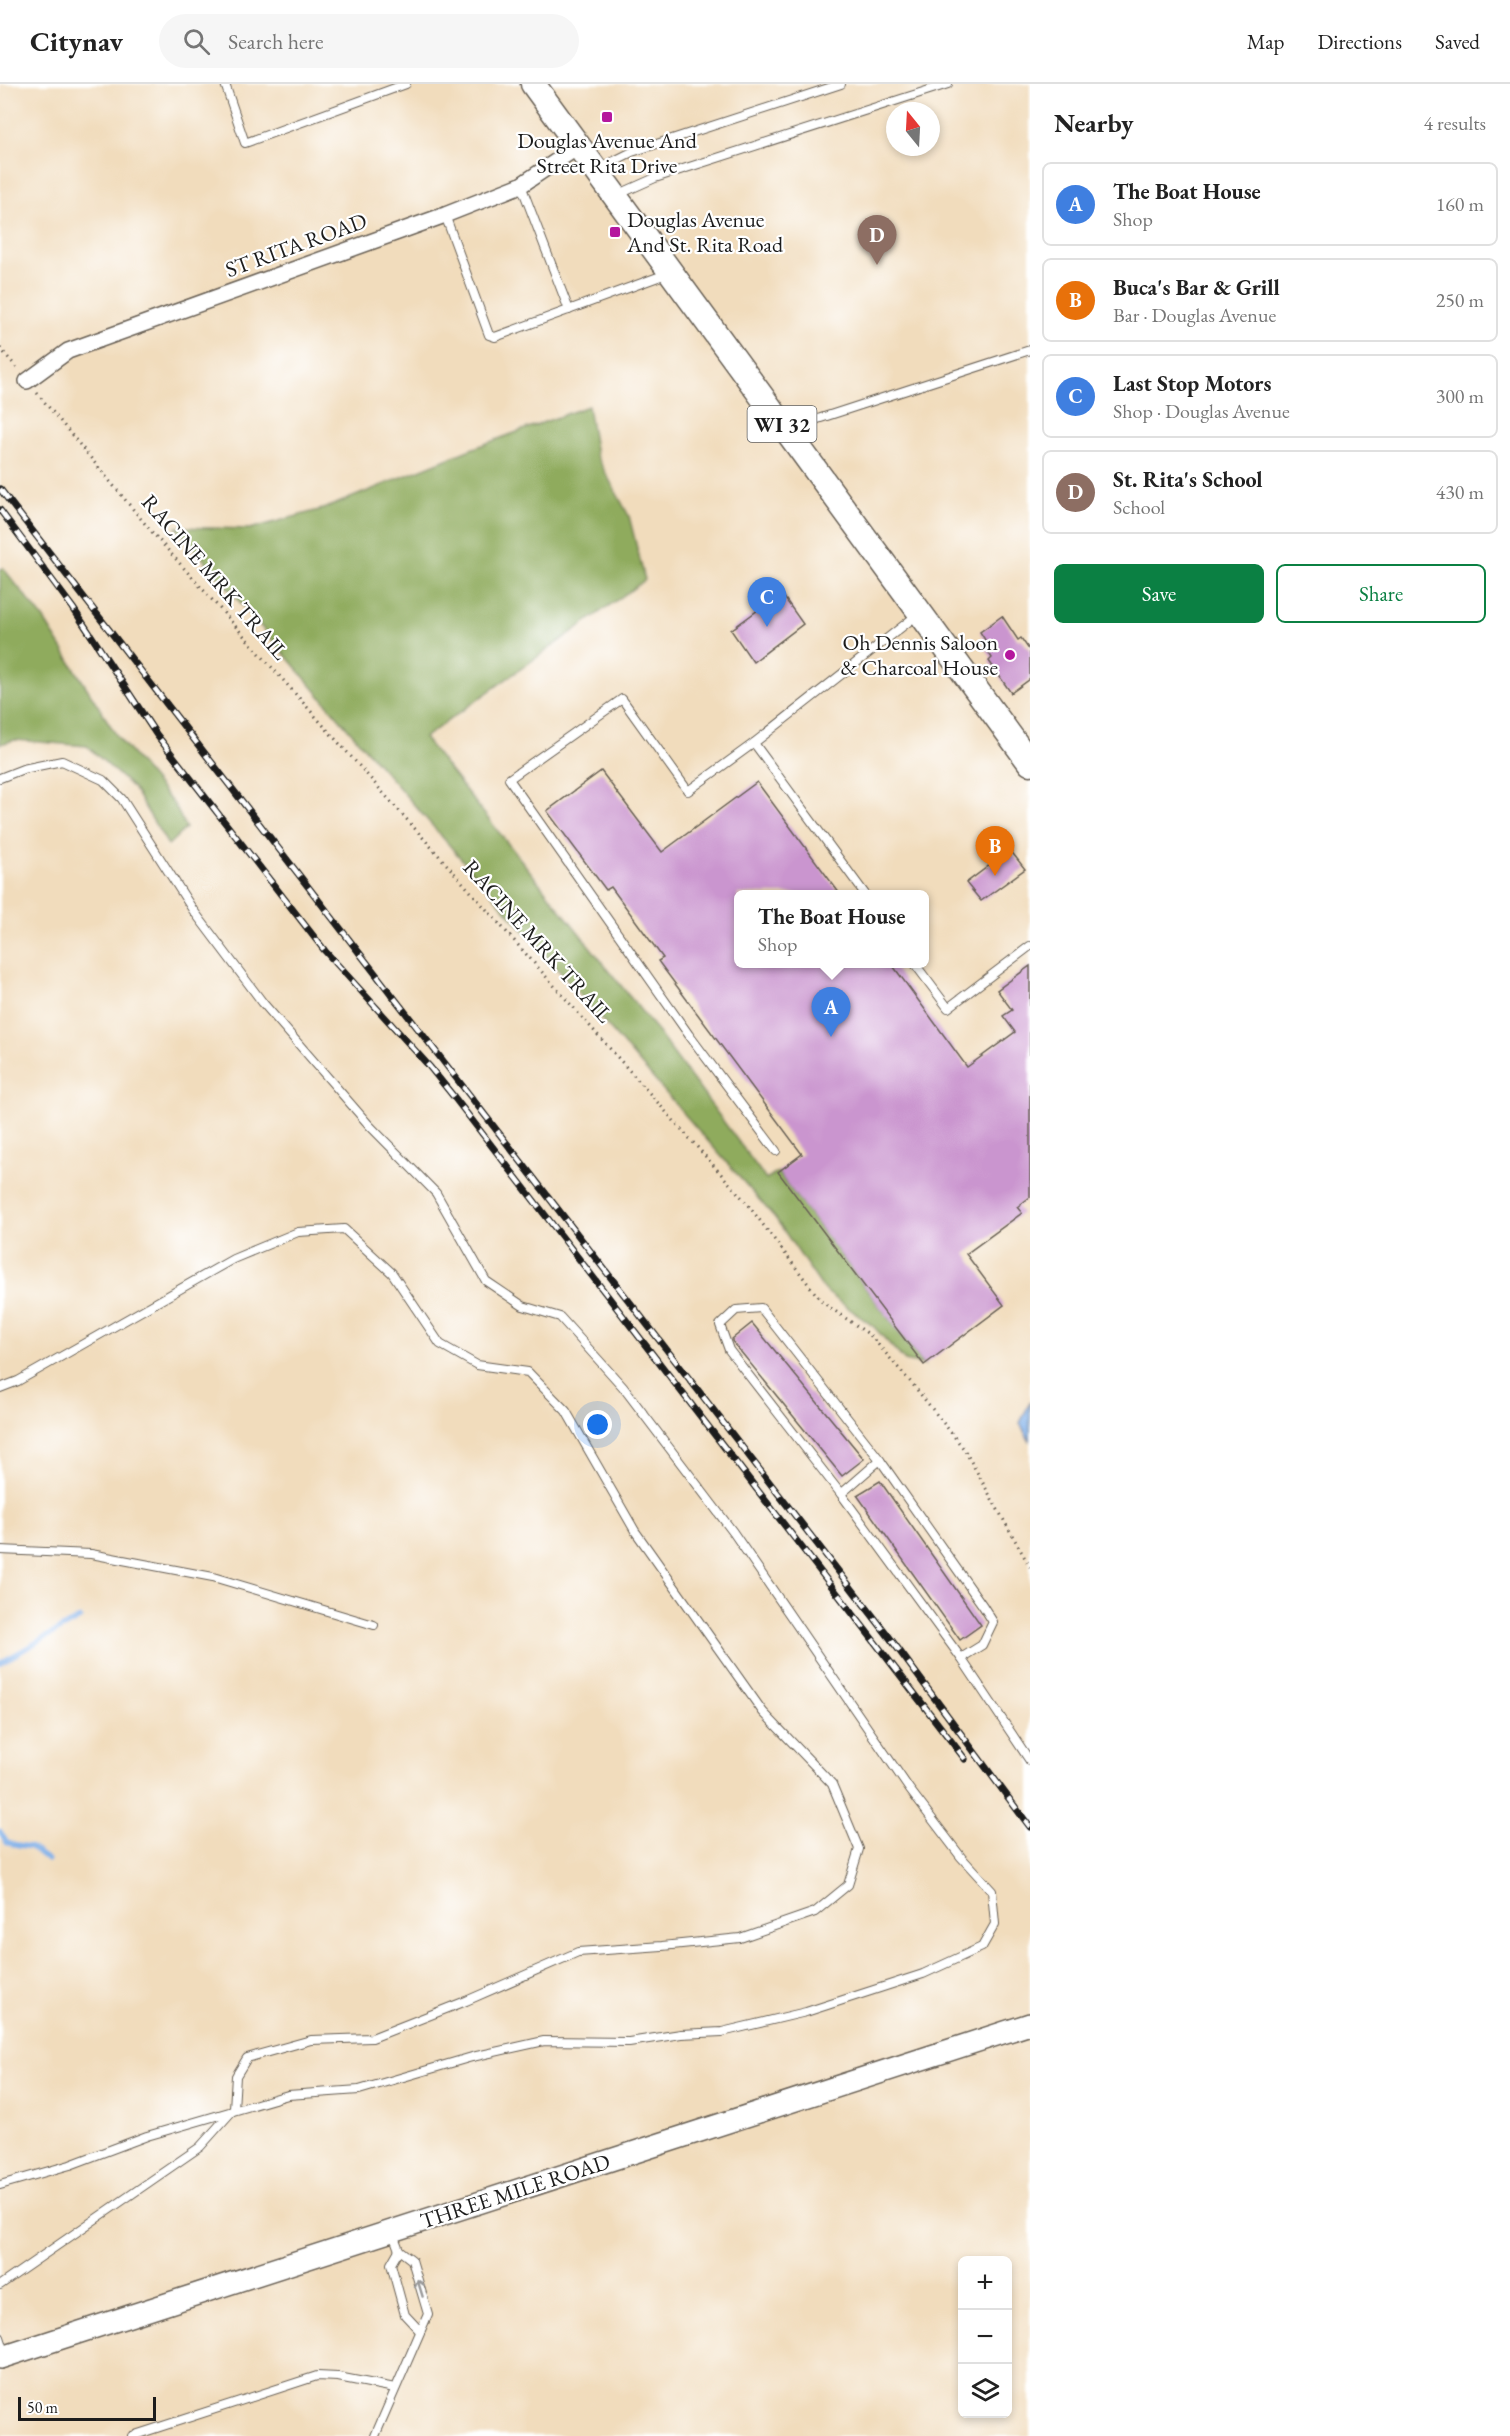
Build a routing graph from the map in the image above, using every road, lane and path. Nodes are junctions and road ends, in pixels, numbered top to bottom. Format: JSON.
{"nodes":[{"id":1,"x":225,"y":84,"type":"edge"},
{"id":2,"x":406,"y":84,"type":"edge"},
{"id":3,"x":533,"y":84,"type":"edge"},
{"id":4,"x":841,"y":84,"type":"edge"},
{"id":5,"x":948,"y":84,"type":"edge"},
{"id":6,"x":579,"y":146,"type":"junction"},
{"id":7,"x":597,"y":170,"type":"junction"},
{"id":8,"x":521,"y":185,"type":"junction"},
{"id":9,"x":616,"y":196,"type":"junction"},
{"id":10,"x":446,"y":214,"type":"junction"},
{"id":11,"x":671,"y":272,"type":"junction"},
{"id":12,"x":569,"y":310,"type":"junction"},
{"id":13,"x":0,"y":348,"type":"edge"},
{"id":14,"x":1030,"y":350,"type":"edge"},
{"id":15,"x":27,"y":381,"type":"junction"},
{"id":16,"x":786,"y":429,"type":"junction"},
{"id":17,"x":920,"y":613,"type":"junction"},
{"id":18,"x":754,"y":743,"type":"junction"},
{"id":19,"x":1030,"y":763,"type":"edge"},
{"id":20,"x":0,"y":778,"type":"edge"},
{"id":21,"x":862,"y":890,"type":"edge"},
{"id":22,"x":1030,"y":946,"type":"edge"},
{"id":23,"x":919,"y":968,"type":"edge"},
{"id":24,"x":776,"y":1151,"type":"dead end"},
{"id":25,"x":0,"y":1388,"type":"edge"},
{"id":26,"x":880,"y":1460,"type":"junction"},
{"id":27,"x":841,"y":1494,"type":"junction"},
{"id":28,"x":0,"y":1550,"type":"edge"},
{"id":29,"x":1030,"y":1568,"type":"edge"},
{"id":30,"x":374,"y":1625,"type":"dead end"},
{"id":31,"x":961,"y":1658,"type":"junction"},
{"id":32,"x":1030,"y":1761,"type":"edge"},
{"id":33,"x":1030,"y":2024,"type":"edge"},
{"id":34,"x":234,"y":2109,"type":"junction"},
{"id":35,"x":0,"y":2185,"type":"edge"},
{"id":36,"x":395,"y":2240,"type":"junction"},
{"id":37,"x":0,"y":2285,"type":"edge"},
{"id":38,"x":420,"y":2331,"type":"junction"},
{"id":39,"x":2,"y":2350,"type":"edge"},
{"id":40,"x":396,"y":2388,"type":"junction"},
{"id":41,"x":132,"y":2436,"type":"edge"},
{"id":42,"x":375,"y":2436,"type":"edge"}],
"edges":[{"from":1,"to":2,"type":"lane"},
{"from":3,"to":6,"type":"main road","number":"WI 32"},
{"from":4,"to":7,"type":"lane"},
{"from":5,"to":9,"type":"lane"},
{"from":6,"to":7,"type":"main road","number":"WI 32"},
{"from":6,"to":8,"type":"street","name":"ST RITA ROAD"},
{"from":7,"to":9,"type":"main road","number":"WI 32"},
{"from":8,"to":10,"type":"street","name":"ST RITA ROAD"},
{"from":8,"to":12,"type":"lane"},
{"from":9,"to":11,"type":"main road","number":"WI 32"},
{"from":10,"to":12,"type":"lane"},
{"from":10,"to":15,"type":"street","name":"ST RITA ROAD"},
{"from":11,"to":12,"type":"lane"},
{"from":11,"to":16,"type":"main road","number":"WI 32"},
{"from":13,"to":15,"type":"path","name":"RACINE MRK TRAIL"},
{"from":14,"to":16,"type":"lane"},
{"from":15,"to":29,"type":"path","name":"RACINE MRK TRAIL"},
{"from":16,"to":17,"type":"main road","number":"WI 32"},
{"from":17,"to":18,"type":"lane"},
{"from":17,"to":19,"type":"main road","number":"WI 32"},
{"from":18,"to":21,"type":"lane"},
{"from":18,"to":24,"type":"lane"},
{"from":20,"to":34,"type":"lane"},
{"from":22,"to":23,"type":"lane"},
{"from":25,"to":34,"type":"lane"},
{"from":26,"to":27,"type":"lane"},
{"from":26,"to":27,"type":"lane"},
{"from":26,"to":31,"type":"lane"},
{"from":27,"to":31,"type":"lane"},
{"from":28,"to":30,"type":"lane"},
{"from":31,"to":32,"type":"lane"},
{"from":33,"to":36,"type":"street","name":"THREE MILE ROAD"},
{"from":34,"to":35,"type":"lane"},
{"from":34,"to":37,"type":"lane"},
{"from":36,"to":38,"type":"lane"},
{"from":38,"to":36,"type":"lane","one_way":true},
{"from":36,"to":39,"type":"street","name":"THREE MILE ROAD"},
{"from":38,"to":40,"type":"lane"},
{"from":40,"to":41,"type":"lane"},
{"from":40,"to":42,"type":"lane"}]}
